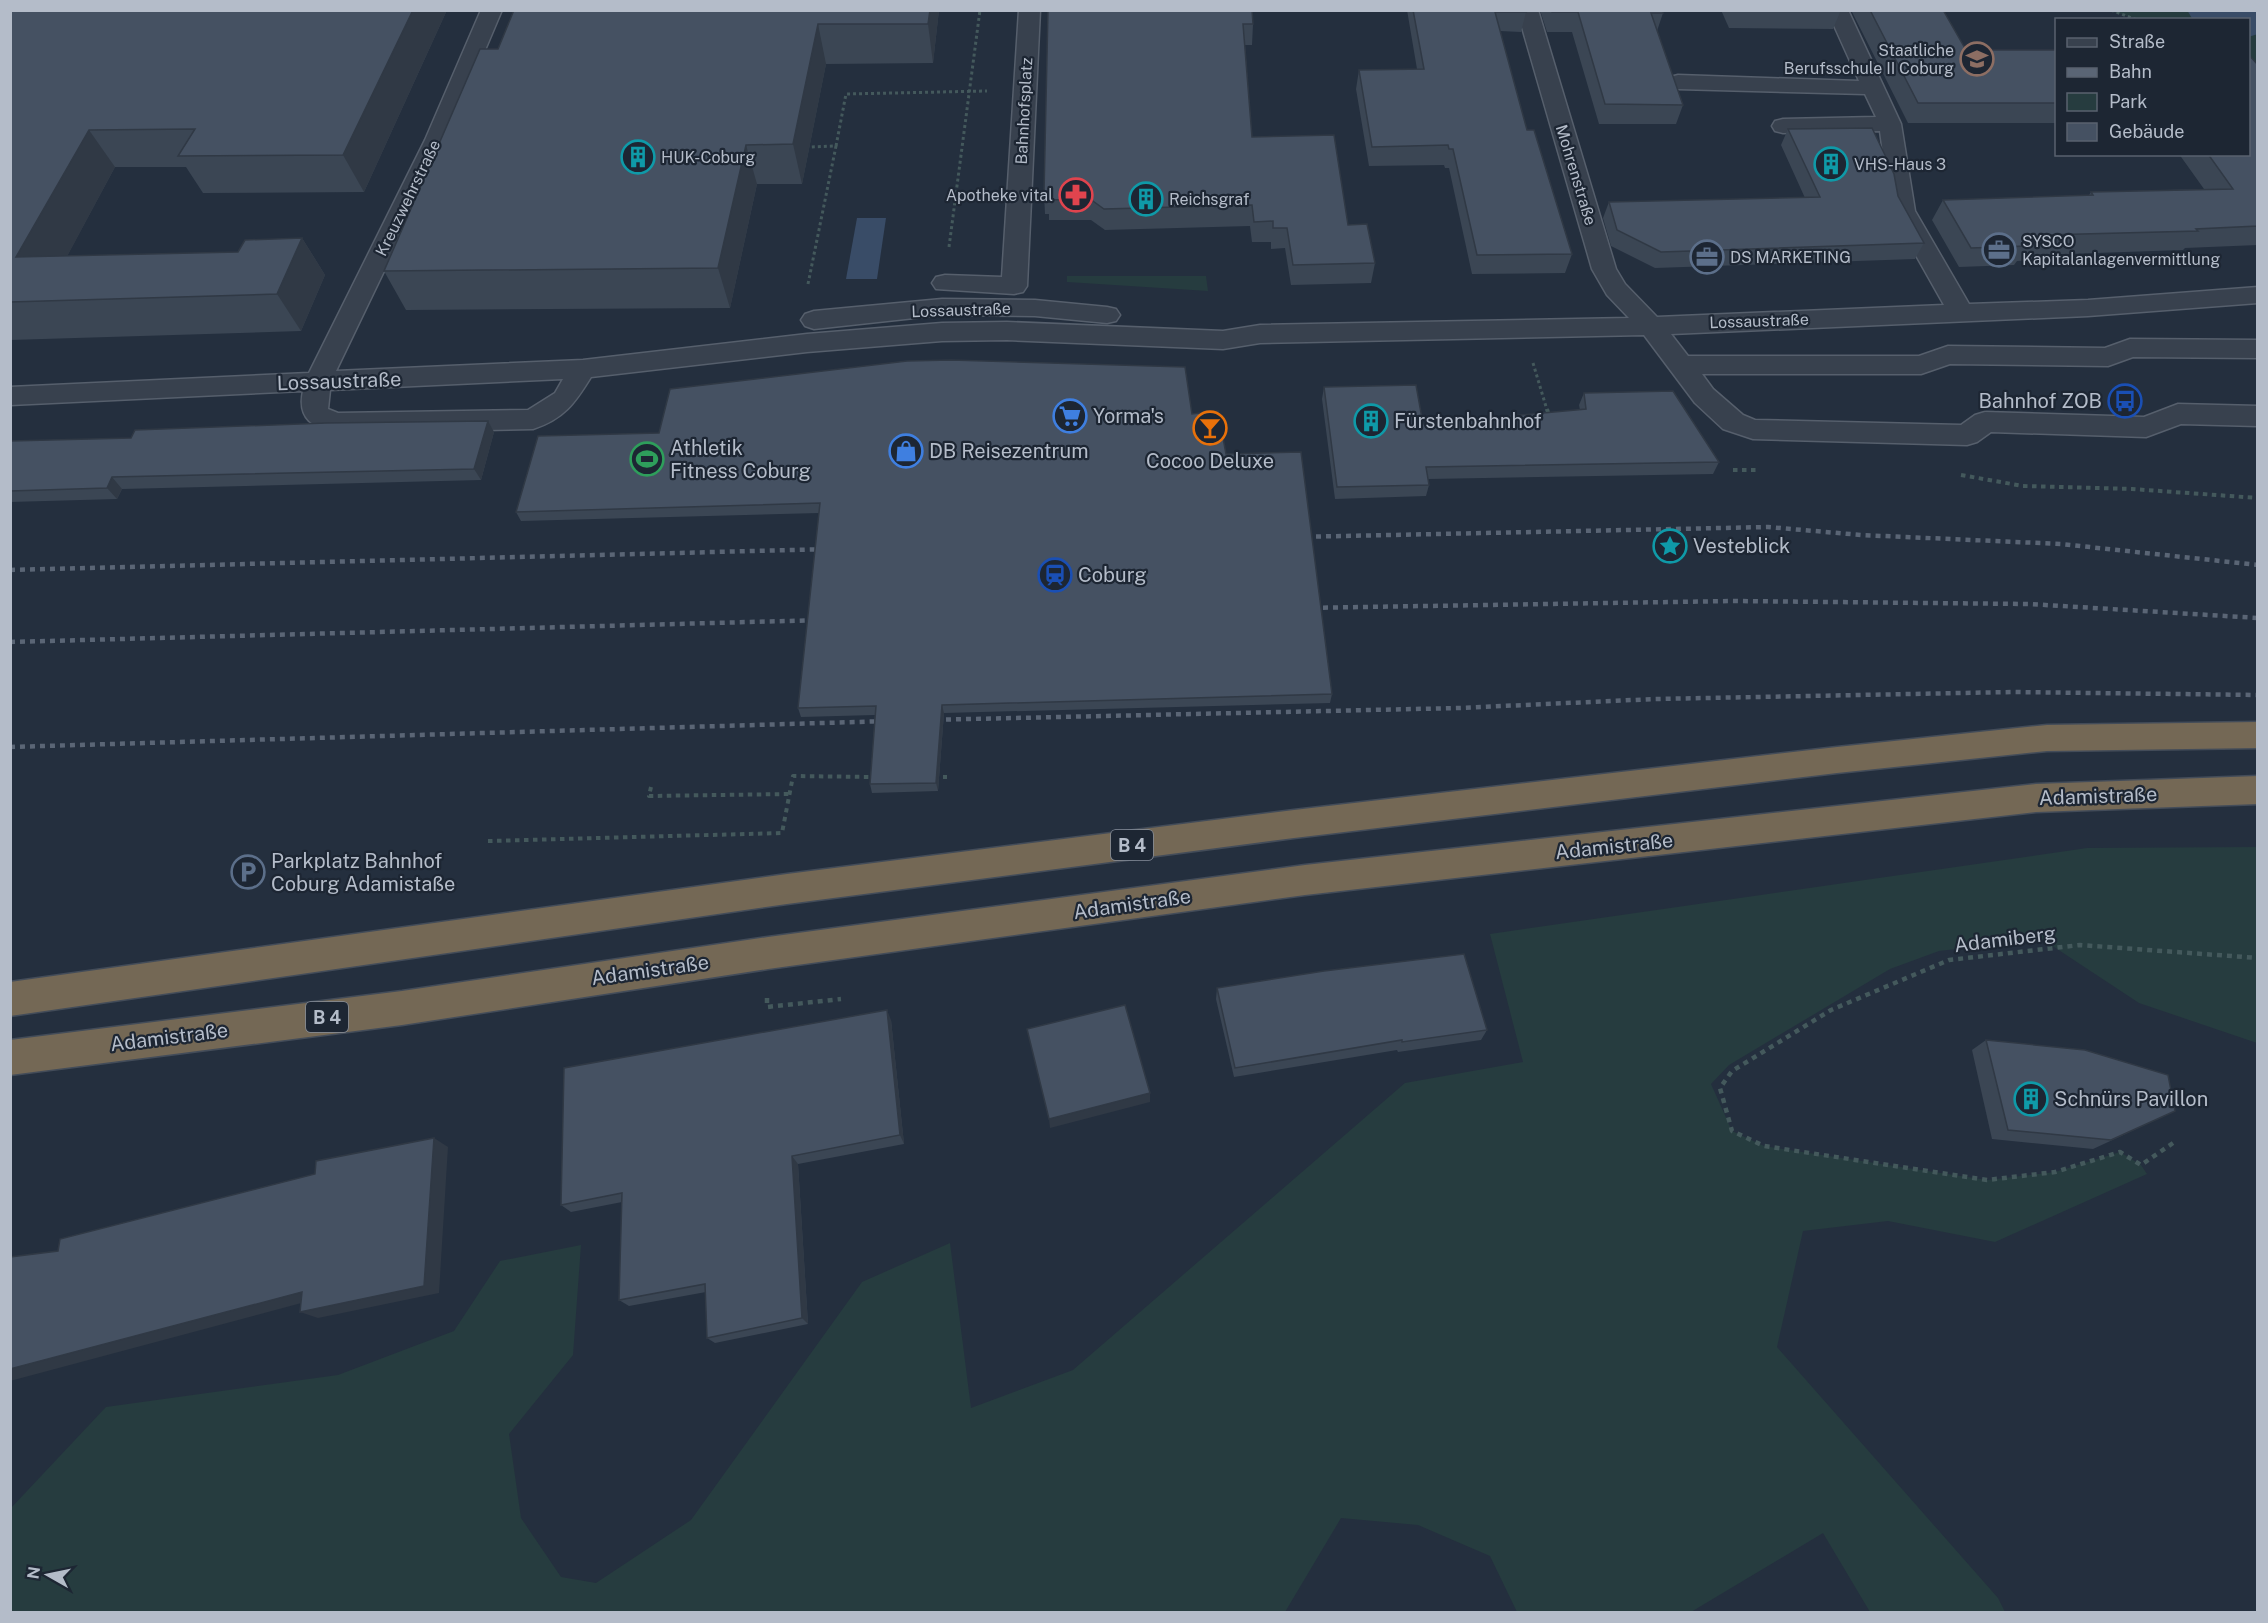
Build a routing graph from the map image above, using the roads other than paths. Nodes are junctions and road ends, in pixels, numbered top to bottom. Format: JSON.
{"nodes":[{"id":1,"x":492,"y":10,"type":"edge"},
{"id":2,"x":1030,"y":10,"type":"edge"},
{"id":3,"x":1527,"y":10,"type":"edge"},
{"id":4,"x":1837,"y":10,"type":"edge"},
{"id":5,"x":1678,"y":82,"type":"edge"},
{"id":6,"x":1875,"y":88,"type":"junction"},
{"id":7,"x":1890,"y":124,"type":"junction"},
{"id":8,"x":1783,"y":126,"type":"dead end"},
{"id":9,"x":945,"y":283,"type":"road end"},
{"id":10,"x":2258,"y":295,"type":"edge"},
{"id":11,"x":1961,"y":313,"type":"junction"},
{"id":12,"x":1651,"y":326,"type":"junction"},
{"id":13,"x":2258,"y":349,"type":"edge"},
{"id":14,"x":1680,"y":366,"type":"junction"},
{"id":15,"x":583,"y":369,"type":"junction"},
{"id":16,"x":318,"y":382,"type":"junction"},
{"id":17,"x":10,"y":396,"type":"edge"},
{"id":18,"x":2258,"y":416,"type":"edge"},
{"id":19,"x":2258,"y":735,"type":"edge"},
{"id":20,"x":2258,"y":790,"type":"edge"},
{"id":21,"x":10,"y":999,"type":"edge"},
{"id":22,"x":10,"y":1058,"type":"edge"}],
"edges":[{"from":1,"to":16,"type":"street","name":"Kreuzwehrstraße"},
{"from":2,"to":9,"type":"street","name":"Bahnhofsplatz"},
{"from":3,"to":12,"type":"street","name":"Mohrenstraße"},
{"from":4,"to":6,"type":"street"},
{"from":5,"to":6,"type":"street"},
{"from":6,"to":7,"type":"street"},
{"from":7,"to":8,"type":"street"},
{"from":7,"to":11,"type":"street"},
{"from":10,"to":11,"type":"street","name":"Lossaustraße"},
{"from":11,"to":12,"type":"street","name":"Lossaustraße"},
{"from":12,"to":14,"type":"street","name":"Mohrenstraße"},
{"from":12,"to":15,"type":"street","name":"Lossaustraße"},
{"from":13,"to":14,"type":"street"},
{"from":14,"to":18,"type":"street","name":"Mohrenstraße"},
{"from":15,"to":16,"type":"street","name":"Lossaustraße"},
{"from":15,"to":16,"type":"street","name":"Kreuzwehrstraße"},
{"from":16,"to":17,"type":"street","name":"Lossaustraße"},
{"from":19,"to":21,"type":"highway","number":"B 4"},
{"from":20,"to":22,"type":"highway","name":"Adamistraße","number":"B 4"}]}
